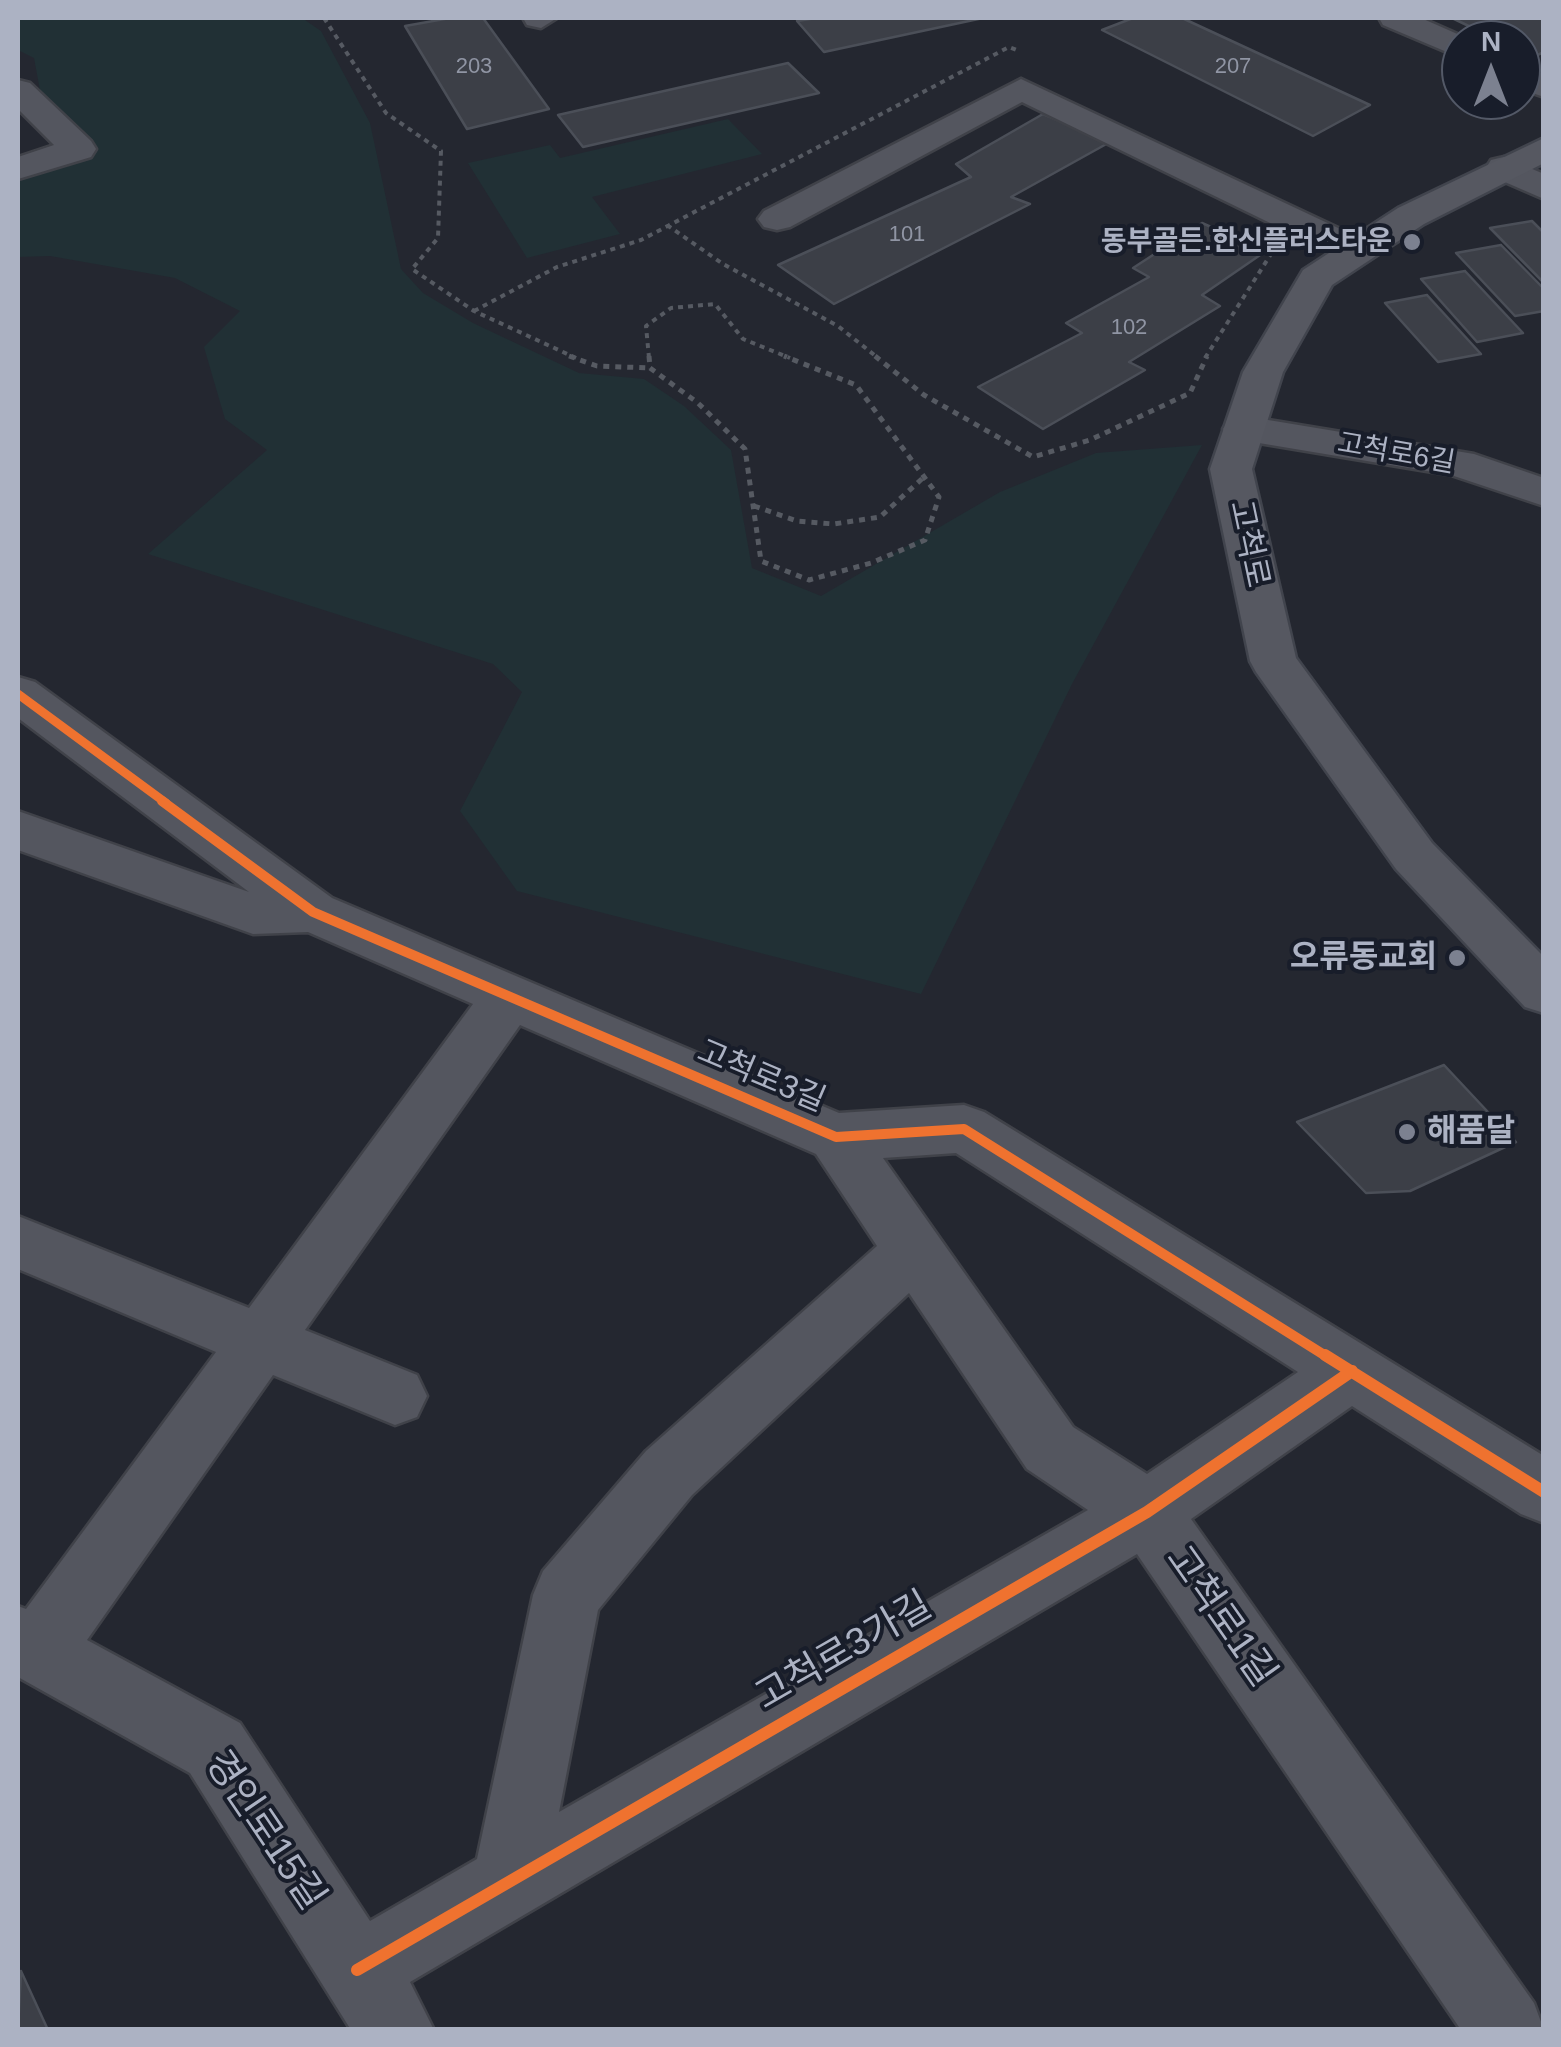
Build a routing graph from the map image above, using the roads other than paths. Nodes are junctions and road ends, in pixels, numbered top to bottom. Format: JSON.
{"nodes":[{"id":1,"x":1395,"y":18,"type":"edge"},
{"id":2,"x":1441,"y":39,"type":"edge"},
{"id":3,"x":18,"y":90,"type":"edge"},
{"id":4,"x":1524,"y":159,"type":"edge"},
{"id":5,"x":18,"y":168,"type":"edge"},
{"id":6,"x":1544,"y":188,"type":"edge"},
{"id":7,"x":778,"y":219,"type":"dead end"},
{"id":8,"x":1357,"y":251,"type":"junction"},
{"id":9,"x":1244,"y":429,"type":"junction"},
{"id":10,"x":1544,"y":493,"type":"edge"},
{"id":11,"x":18,"y":694,"type":"edge"},
{"id":12,"x":18,"y":830,"type":"edge"},
{"id":13,"x":313,"y":912,"type":"junction"},
{"id":14,"x":1544,"y":992,"type":"edge"},
{"id":15,"x":510,"y":996,"type":"junction"},
{"id":16,"x":836,"y":1137,"type":"junction"},
{"id":17,"x":18,"y":1242,"type":"edge"},
{"id":18,"x":914,"y":1250,"type":"junction"},
{"id":19,"x":262,"y":1339,"type":"junction"},
{"id":20,"x":1352,"y":1372,"type":"junction"},
{"id":21,"x":396,"y":1396,"type":"dead end"},
{"id":22,"x":1544,"y":1492,"type":"edge"},
{"id":23,"x":1147,"y":1512,"type":"junction"},
{"id":24,"x":27,"y":1645,"type":"edge"},
{"id":25,"x":509,"y":1881,"type":"junction"},
{"id":26,"x":357,"y":1970,"type":"junction"},
{"id":27,"x":396,"y":2030,"type":"edge"},
{"id":28,"x":1507,"y":2030,"type":"edge"}],
"edges":[{"from":1,"to":2,"type":"street"},
{"from":3,"to":5,"type":"street"},
{"from":4,"to":6,"type":"street"},
{"from":4,"to":8,"type":"main road","name":"고척로"},
{"from":7,"to":8,"type":"street"},
{"from":8,"to":9,"type":"main road","name":"고척로"},
{"from":9,"to":10,"type":"street","name":"고척로6길"},
{"from":9,"to":14,"type":"main road","name":"고척로"},
{"from":11,"to":13,"type":"street","name":"고척로3길"},
{"from":12,"to":13,"type":"street","name":"고척로3길"},
{"from":13,"to":15,"type":"street","name":"고척로3길"},
{"from":15,"to":16,"type":"street","name":"고척로3길"},
{"from":15,"to":19,"type":"street","name":"경인로15길"},
{"from":16,"to":18,"type":"street","name":"고척로1길"},
{"from":16,"to":20,"type":"street","name":"고척로3길"},
{"from":17,"to":19,"type":"street"},
{"from":18,"to":23,"type":"street","name":"고척로1길"},
{"from":18,"to":25,"type":"street"},
{"from":19,"to":21,"type":"street"},
{"from":19,"to":24,"type":"street","name":"경인로15길"},
{"from":20,"to":22,"type":"street","name":"고척로3길"},
{"from":20,"to":23,"type":"street","name":"고척로3가길"},
{"from":23,"to":25,"type":"street","name":"고척로3가길"},
{"from":23,"to":28,"type":"street","name":"고척로1길"},
{"from":24,"to":26,"type":"street","name":"경인로15길"},
{"from":25,"to":26,"type":"street","name":"고척로3가길"},
{"from":26,"to":27,"type":"street","name":"경인로15길"}]}
